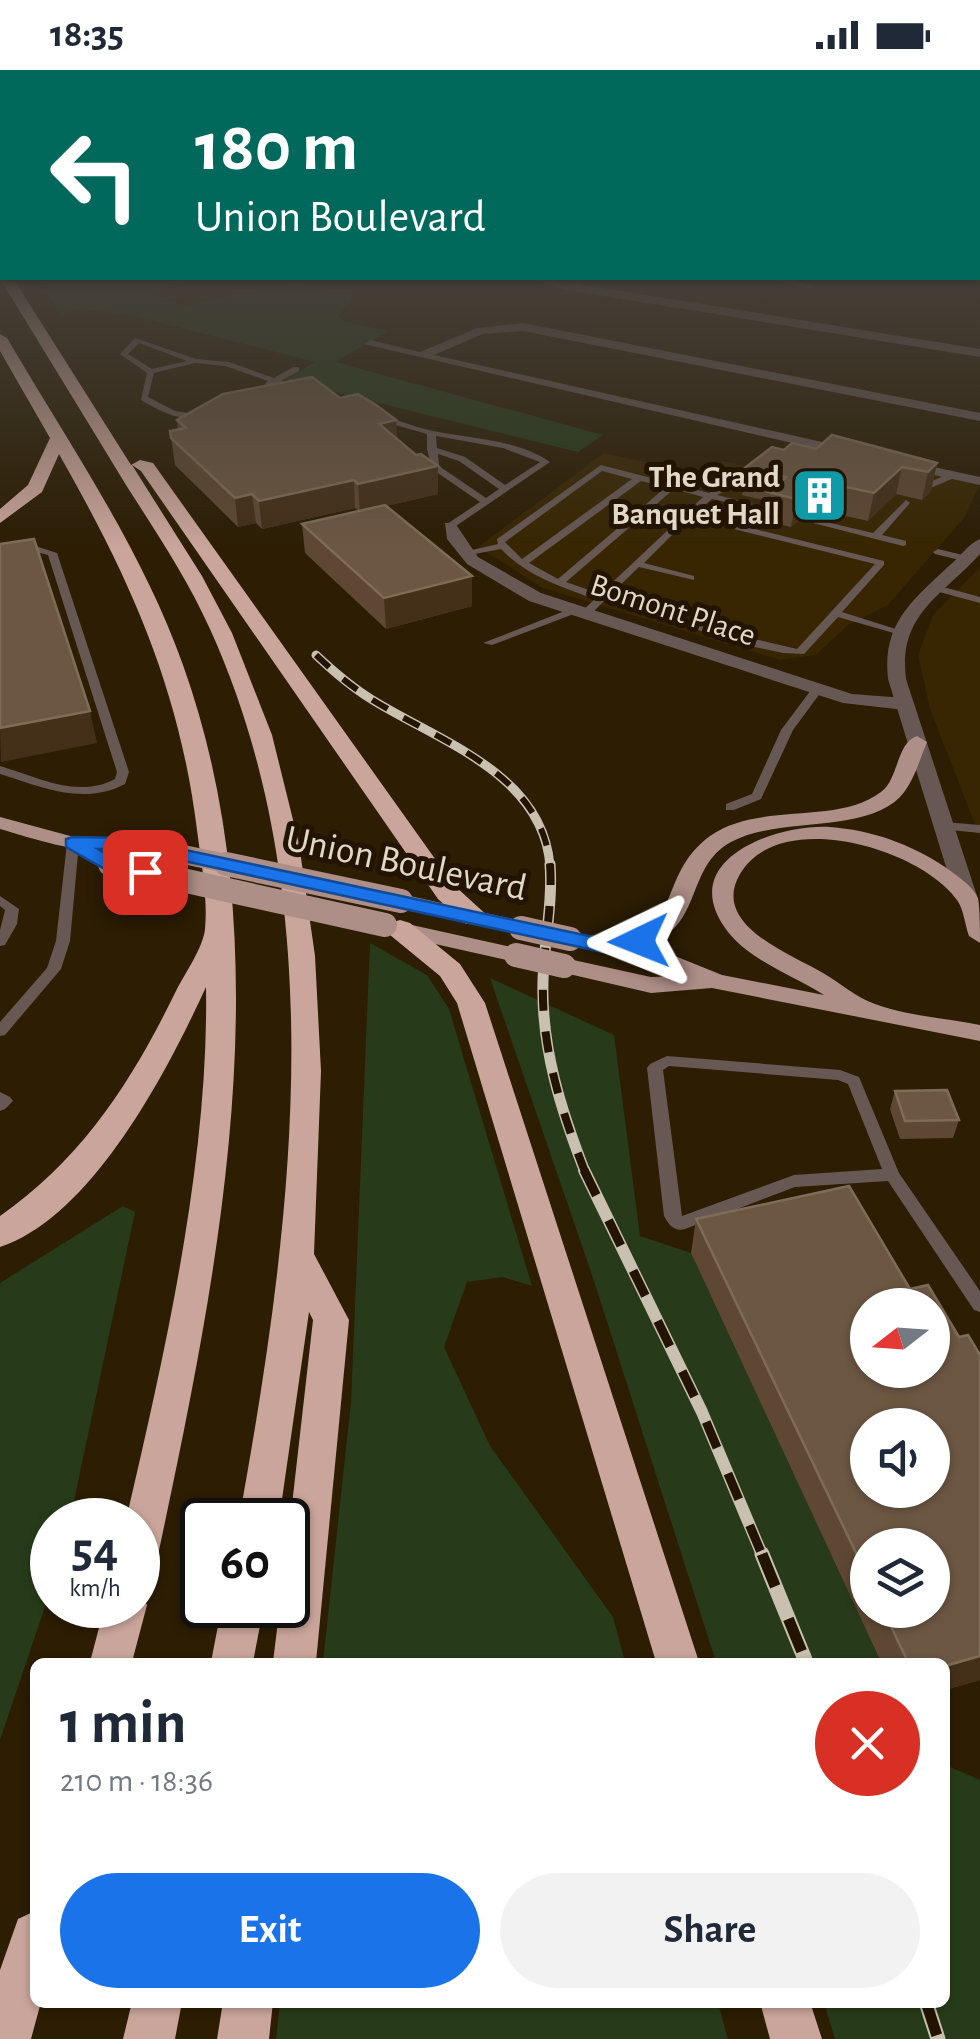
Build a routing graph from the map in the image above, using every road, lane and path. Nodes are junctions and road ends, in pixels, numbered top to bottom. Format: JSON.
{"nodes":[{"id":1,"x":16,"y":367,"type":"edge"},
{"id":2,"x":61,"y":367,"type":"edge"},
{"id":3,"x":143,"y":367,"type":"edge"},
{"id":4,"x":171,"y":367,"type":"edge"},
{"id":5,"x":234,"y":367,"type":"edge"},
{"id":6,"x":474,"y":367,"type":"edge"},
{"id":7,"x":726,"y":367,"type":"edge"},
{"id":8,"x":296,"y":369,"type":"dead end"},
{"id":9,"x":151,"y":372,"type":"junction"},
{"id":10,"x":275,"y":381,"type":"junction"},
{"id":11,"x":258,"y":390,"type":"edge"},
{"id":12,"x":307,"y":392,"type":"edge"},
{"id":13,"x":364,"y":413,"type":"edge"},
{"id":14,"x":207,"y":416,"type":"edge"},
{"id":15,"x":980,"y":417,"type":"edge"},
{"id":16,"x":431,"y":433,"type":"junction"},
{"id":17,"x":56,"y":440,"type":"junction"},
{"id":18,"x":432,"y":449,"type":"junction"},
{"id":19,"x":119,"y":459,"type":"junction"},
{"id":20,"x":772,"y":471,"type":"edge"},
{"id":21,"x":953,"y":476,"type":"junction"},
{"id":22,"x":639,"y":478,"type":"junction"},
{"id":23,"x":905,"y":478,"type":"edge"},
{"id":24,"x":980,"y":481,"type":"edge"},
{"id":25,"x":674,"y":486,"type":"junction"},
{"id":26,"x":506,"y":490,"type":"junction"},
{"id":27,"x":709,"y":495,"type":"junction"},
{"id":28,"x":906,"y":502,"type":"dead end"},
{"id":29,"x":487,"y":503,"type":"junction"},
{"id":30,"x":766,"y":510,"type":"dead end"},
{"id":31,"x":687,"y":515,"type":"junction"},
{"id":32,"x":0,"y":518,"type":"edge"},
{"id":33,"x":818,"y":523,"type":"dead end"},
{"id":34,"x":450,"y":526,"type":"joint"},
{"id":35,"x":832,"y":526,"type":"junction"},
{"id":36,"x":876,"y":537,"type":"junction"},
{"id":37,"x":902,"y":543,"type":"dead end"},
{"id":38,"x":503,"y":546,"type":"junction"},
{"id":39,"x":813,"y":546,"type":"junction"},
{"id":40,"x":938,"y":552,"type":"dead end"},
{"id":41,"x":464,"y":553,"type":"junction"},
{"id":42,"x":974,"y":557,"type":"edge"},
{"id":43,"x":0,"y":558,"type":"edge"},
{"id":44,"x":524,"y":562,"type":"junction"},
{"id":45,"x":638,"y":564,"type":"junction"},
{"id":46,"x":691,"y":578,"type":"dead end"},
{"id":47,"x":560,"y":582,"type":"junction"},
{"id":48,"x":936,"y":588,"type":"junction"},
{"id":49,"x":606,"y":597,"type":"junction"},
{"id":50,"x":980,"y":600,"type":"edge"},
{"id":51,"x":580,"y":612,"type":"junction"},
{"id":52,"x":836,"y":613,"type":"junction"},
{"id":53,"x":897,"y":631,"type":"junction"},
{"id":54,"x":488,"y":643,"type":"dead end"},
{"id":55,"x":818,"y":688,"type":"junction"},
{"id":56,"x":904,"y":704,"type":"junction"},
{"id":57,"x":917,"y":742,"type":"junction"},
{"id":58,"x":0,"y":770,"type":"edge"},
{"id":59,"x":730,"y":807,"type":"dead end"},
{"id":60,"x":0,"y":823,"type":"edge"},
{"id":61,"x":944,"y":826,"type":"junction"},
{"id":62,"x":980,"y":829,"type":"edge"},
{"id":63,"x":73,"y":843,"type":"junction"},
{"id":64,"x":966,"y":896,"type":"junction"},
{"id":65,"x":0,"y":900,"type":"edge"},
{"id":66,"x":476,"y":918,"type":"junction"},
{"id":67,"x":395,"y":919,"type":"junction"},
{"id":68,"x":218,"y":932,"type":"junction"},
{"id":69,"x":980,"y":936,"type":"edge"},
{"id":70,"x":0,"y":942,"type":"edge"},
{"id":71,"x":598,"y":944,"type":"junction"},
{"id":72,"x":717,"y":982,"type":"junction"},
{"id":73,"x":871,"y":1014,"type":"junction"},
{"id":74,"x":0,"y":1031,"type":"edge"},
{"id":75,"x":980,"y":1033,"type":"edge"},
{"id":76,"x":892,"y":1174,"type":"junction"},
{"id":77,"x":0,"y":1234,"type":"edge"},
{"id":78,"x":295,"y":1252,"type":"junction"},
{"id":79,"x":980,"y":1304,"type":"edge"},
{"id":80,"x":150,"y":1498,"type":"edge"},
{"id":81,"x":263,"y":1498,"type":"edge"},
{"id":82,"x":120,"y":1628,"type":"edge"},
{"id":83,"x":239,"y":1628,"type":"edge"},
{"id":84,"x":112,"y":1658,"type":"edge"},
{"id":85,"x":233,"y":1658,"type":"edge"},
{"id":86,"x":295,"y":1658,"type":"edge"},
{"id":87,"x":677,"y":1658,"type":"edge"},
{"id":88,"x":30,"y":1953,"type":"edge"},
{"id":89,"x":156,"y":2008,"type":"edge"},
{"id":90,"x":247,"y":2008,"type":"edge"},
{"id":91,"x":787,"y":2008,"type":"edge"},
{"id":92,"x":5,"y":2039,"type":"edge"},
{"id":93,"x":149,"y":2039,"type":"edge"},
{"id":94,"x":244,"y":2039,"type":"edge"},
{"id":95,"x":796,"y":2039,"type":"edge"}],
"edges":[{"from":1,"to":17,"type":"highway"},
{"from":2,"to":19,"type":"highway"},
{"from":3,"to":9,"type":"lane"},
{"from":4,"to":9,"type":"lane"},
{"from":5,"to":10,"type":"lane"},
{"from":6,"to":21,"type":"street"},
{"from":7,"to":15,"type":"street"},
{"from":8,"to":10,"type":"lane"},
{"from":9,"to":14,"type":"lane"},
{"from":10,"to":11,"type":"lane"},
{"from":10,"to":12,"type":"lane"},
{"from":13,"to":16,"type":"lane"},
{"from":16,"to":18,"type":"lane"},
{"from":16,"to":26,"type":"lane"},
{"from":17,"to":32,"type":"highway"},
{"from":17,"to":68,"type":"highway"},
{"from":18,"to":26,"type":"lane"},
{"from":18,"to":29,"type":"lane"},
{"from":19,"to":66,"type":"highway"},
{"from":19,"to":78,"type":"highway"},
{"from":20,"to":27,"type":"lane"},
{"from":21,"to":23,"type":"lane"},
{"from":21,"to":24,"type":"street"},
{"from":22,"to":25,"type":"lane"},
{"from":22,"to":38,"type":"lane"},
{"from":22,"to":44,"type":"lane"},
{"from":25,"to":27,"type":"lane"},
{"from":25,"to":47,"type":"lane"},
{"from":26,"to":29,"type":"lane"},
{"from":27,"to":30,"type":"lane"},
{"from":27,"to":31,"type":"lane"},
{"from":28,"to":36,"type":"lane"},
{"from":29,"to":34,"type":"lane"},
{"from":31,"to":39,"type":"lane"},
{"from":31,"to":45,"type":"lane"},
{"from":33,"to":35,"type":"lane"},
{"from":34,"to":41,"type":"street","name":"Bomont Place"},
{"from":35,"to":36,"type":"lane"},
{"from":35,"to":39,"type":"lane"},
{"from":36,"to":37,"type":"lane"},
{"from":38,"to":41,"type":"lane"},
{"from":38,"to":44,"type":"lane"},
{"from":39,"to":52,"type":"lane"},
{"from":40,"to":42,"type":"lane"},
{"from":41,"to":51,"type":"street","name":"Bomont Place"},
{"from":42,"to":48,"type":"street"},
{"from":43,"to":58,"type":"lane"},
{"from":44,"to":47,"type":"lane"},
{"from":45,"to":46,"type":"lane"},
{"from":45,"to":49,"type":"lane"},
{"from":47,"to":49,"type":"lane"},
{"from":48,"to":50,"type":"lane"},
{"from":48,"to":53,"type":"street"},
{"from":49,"to":51,"type":"lane"},
{"from":49,"to":52,"type":"lane"},
{"from":51,"to":54,"type":"lane"},
{"from":51,"to":55,"type":"street","name":"Bomont Place"},
{"from":52,"to":53,"type":"lane"},
{"from":53,"to":56,"type":"street"},
{"from":55,"to":56,"type":"street","name":"Bomont Place"},
{"from":55,"to":59,"type":"lane"},
{"from":56,"to":57,"type":"street"},
{"from":57,"to":61,"type":"street"},
{"from":57,"to":71,"type":"main road"},
{"from":60,"to":63,"type":"main road","name":"Union Boulevard"},
{"from":61,"to":62,"type":"lane"},
{"from":61,"to":64,"type":"street"},
{"from":63,"to":67,"type":"main road","name":"Union Boulevard","bridge":true},
{"from":63,"to":67,"type":"main road","name":"Union Boulevard","bridge":true},
{"from":63,"to":74,"type":"lane"},
{"from":64,"to":69,"type":"main road"},
{"from":64,"to":73,"type":"main road"},
{"from":65,"to":70,"type":"lane"},
{"from":66,"to":67,"type":"main road","name":"Union Boulevard"},
{"from":66,"to":71,"type":"main road","name":"Union Boulevard","bridge":true},
{"from":67,"to":72,"type":"main road","name":"Union Boulevard","bridge":true},
{"from":67,"to":87,"type":"highway"},
{"from":68,"to":77,"type":"highway"},
{"from":68,"to":80,"type":"highway"},
{"from":71,"to":72,"type":"main road","name":"Union Boulevard"},
{"from":72,"to":73,"type":"main road","name":"Union Boulevard"},
{"from":73,"to":75,"type":"main road","name":"Union Boulevard"},
{"from":76,"to":76,"type":"lane"},
{"from":76,"to":79,"type":"lane"},
{"from":78,"to":81,"type":"highway"},
{"from":78,"to":86,"type":"highway"},
{"from":82,"to":84,"type":"highway"},
{"from":83,"to":85,"type":"highway"},
{"from":88,"to":92,"type":"highway"},
{"from":89,"to":93,"type":"highway"},
{"from":90,"to":94,"type":"highway"},
{"from":91,"to":95,"type":"highway"}]}
